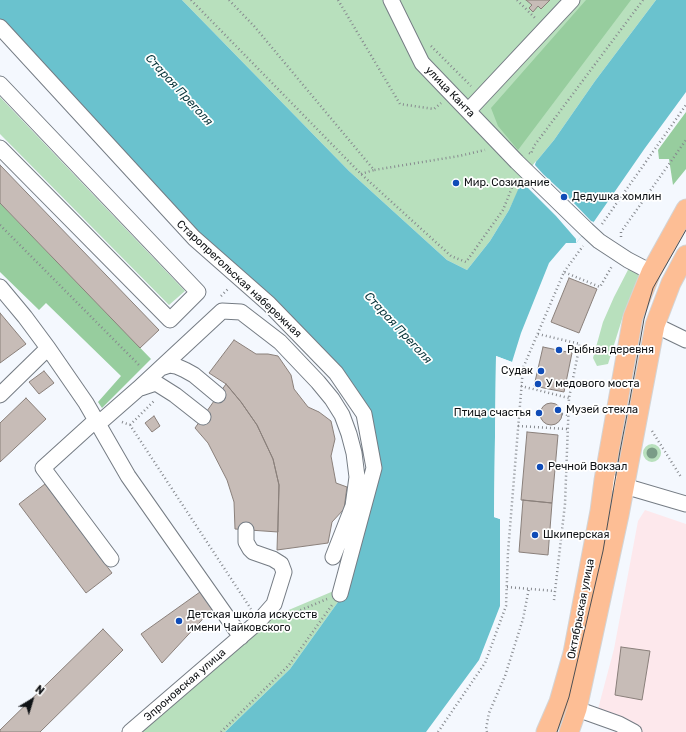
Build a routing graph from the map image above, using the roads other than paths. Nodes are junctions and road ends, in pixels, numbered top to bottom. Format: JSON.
{"nodes":[{"id":1,"x":391,"y":0,"type":"edge"},
{"id":2,"x":572,"y":0,"type":"edge"},
{"id":3,"x":0,"y":28,"type":"edge"},
{"id":4,"x":0,"y":84,"type":"edge"},
{"id":5,"x":468,"y":111,"type":"junction"},
{"id":6,"x":0,"y":148,"type":"edge"},
{"id":7,"x":686,"y":209,"type":"edge"},
{"id":8,"x":686,"y":255,"type":"edge"},
{"id":9,"x":651,"y":272,"type":"junction"},
{"id":10,"x":0,"y":287,"type":"edge"},
{"id":11,"x":656,"y":325,"type":"junction"},
{"id":12,"x":686,"y":340,"type":"edge"},
{"id":13,"x":48,"y":348,"type":"junction"},
{"id":14,"x":161,"y":368,"type":"junction"},
{"id":15,"x":138,"y":389,"type":"junction"},
{"id":16,"x":0,"y":395,"type":"edge"},
{"id":17,"x":218,"y":395,"type":"dead end"},
{"id":18,"x":203,"y":417,"type":"dead end"},
{"id":19,"x":101,"y":420,"type":"junction"},
{"id":20,"x":604,"y":480,"type":"junction"},
{"id":21,"x":624,"y":485,"type":"junction"},
{"id":22,"x":686,"y":504,"type":"edge"},
{"id":23,"x":246,"y":530,"type":"dead end"},
{"id":24,"x":333,"y":556,"type":"dead end"},
{"id":25,"x":111,"y":560,"type":"dead end"},
{"id":26,"x":340,"y":594,"type":"road end"},
{"id":27,"x":241,"y":637,"type":"junction"},
{"id":28,"x":577,"y":709,"type":"junction"},
{"id":29,"x":130,"y":732,"type":"edge"},
{"id":30,"x":546,"y":732,"type":"edge"},
{"id":31,"x":568,"y":732,"type":"edge"},
{"id":32,"x":634,"y":732,"type":"edge"}],
"edges":[{"from":1,"to":5,"type":"street","name":"улица Канта"},
{"from":2,"to":5,"type":"street"},
{"from":3,"to":26,"type":"street","name":"Старопрегольская набережная"},
{"from":4,"to":6,"type":"street"},
{"from":5,"to":9,"type":"street","name":"улица Канта"},
{"from":7,"to":9,"type":"main road","name":"Октябрьская улица"},
{"from":8,"to":11,"type":"main road","name":"Октябрьская улица"},
{"from":9,"to":20,"type":"main road","name":"Октябрьская улица"},
{"from":10,"to":13,"type":"street"},
{"from":11,"to":12,"type":"street"},
{"from":11,"to":21,"type":"main road","name":"Октябрьская улица"},
{"from":13,"to":16,"type":"street"},
{"from":13,"to":19,"type":"street"},
{"from":14,"to":15,"type":"street"},
{"from":14,"to":17,"type":"street"},
{"from":14,"to":24,"type":"street"},
{"from":15,"to":18,"type":"street"},
{"from":15,"to":19,"type":"street"},
{"from":19,"to":25,"type":"street"},
{"from":19,"to":27,"type":"street"},
{"from":20,"to":21,"type":"street"},
{"from":20,"to":30,"type":"main road","name":"Октябрьская улица"},
{"from":21,"to":22,"type":"street"},
{"from":21,"to":28,"type":"main road","name":"Октябрьская улица"},
{"from":23,"to":27,"type":"street","name":"Эпроновская улица"},
{"from":27,"to":29,"type":"street","name":"Эпроновская улица"},
{"from":28,"to":31,"type":"main road","name":"Октябрьская улица"},
{"from":28,"to":32,"type":"street"}]}
